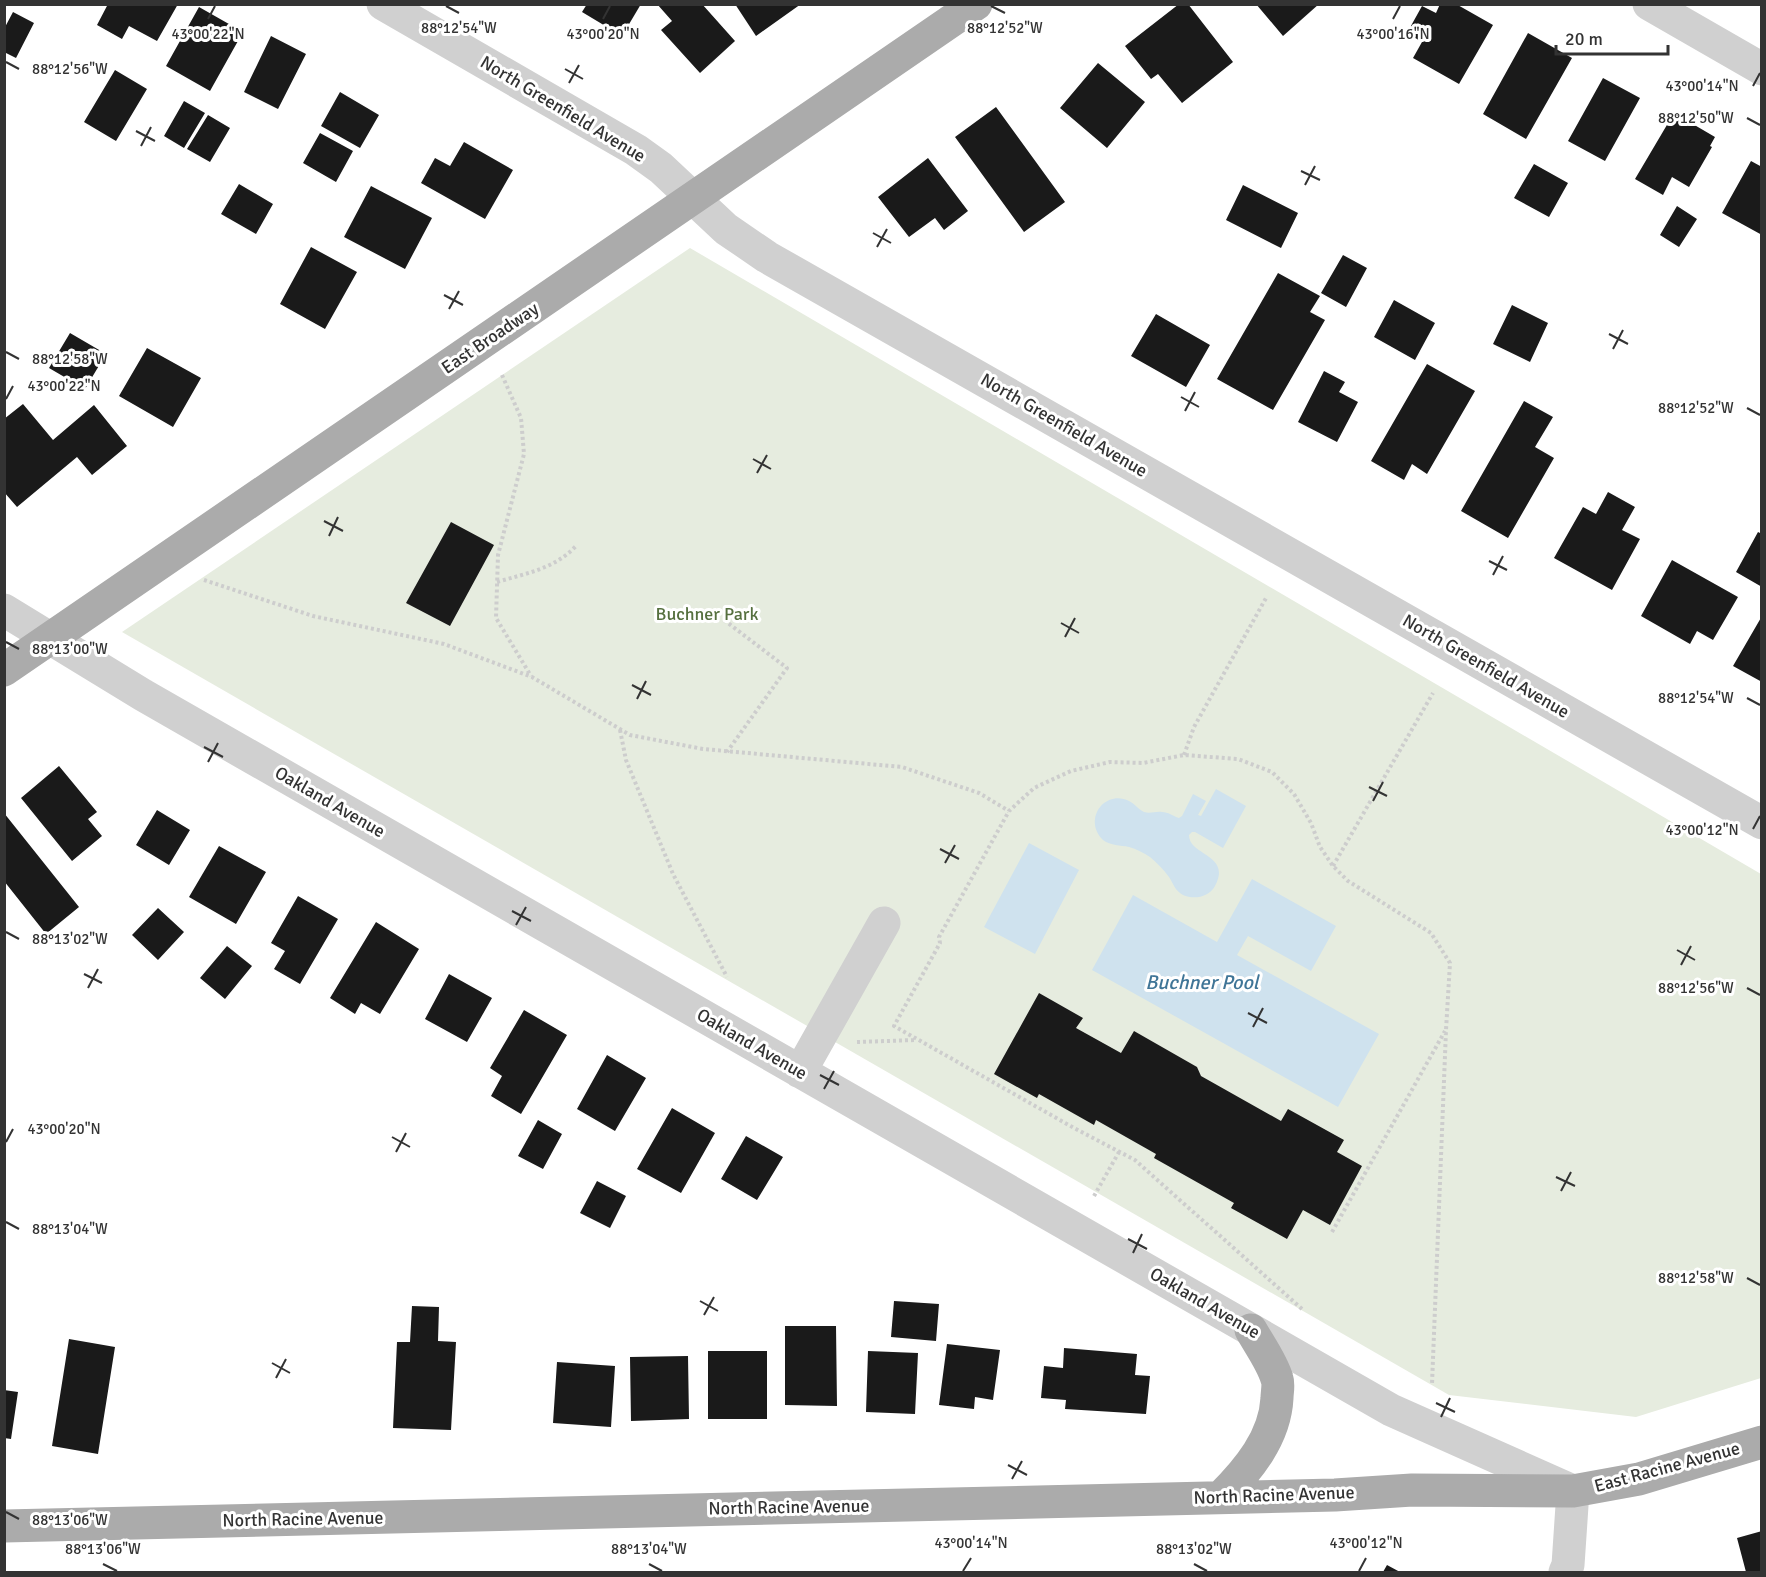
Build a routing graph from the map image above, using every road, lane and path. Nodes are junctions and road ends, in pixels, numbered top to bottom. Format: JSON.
{"nodes":[{"id":1,"x":383,"y":4,"type":"edge"},
{"id":2,"x":976,"y":4,"type":"edge"},
{"id":3,"x":1649,"y":4,"type":"edge"},
{"id":4,"x":1761,"y":69,"type":"edge"},
{"id":5,"x":694,"y":199,"type":"junction"},
{"id":6,"x":502,"y":375,"type":"dead end"},
{"id":7,"x":576,"y":546,"type":"dead end"},
{"id":8,"x":204,"y":580,"type":"dead end"},
{"id":9,"x":497,"y":582,"type":"junction"},
{"id":10,"x":1266,"y":598,"type":"dead end"},
{"id":11,"x":4,"y":610,"type":"edge"},
{"id":12,"x":724,"y":620,"type":"dead end"},
{"id":13,"x":50,"y":639,"type":"junction"},
{"id":14,"x":4,"y":670,"type":"edge"},
{"id":15,"x":532,"y":677,"type":"junction"},
{"id":16,"x":1433,"y":693,"type":"dead end"},
{"id":17,"x":620,"y":729,"type":"junction"},
{"id":18,"x":728,"y":752,"type":"junction"},
{"id":19,"x":1184,"y":755,"type":"junction"},
{"id":20,"x":1010,"y":812,"type":"junction"},
{"id":21,"x":1761,"y":823,"type":"edge"},
{"id":22,"x":1333,"y":866,"type":"junction"},
{"id":23,"x":884,"y":922,"type":"dead end"},
{"id":24,"x":727,"y":977,"type":"dead end"},
{"id":25,"x":1446,"y":1030,"type":"junction"},
{"id":26,"x":916,"y":1040,"type":"junction"},
{"id":27,"x":852,"y":1042,"type":"dead end"},
{"id":28,"x":801,"y":1072,"type":"junction"},
{"id":29,"x":1119,"y":1152,"type":"junction"},
{"id":30,"x":1094,"y":1196,"type":"dead end"},
{"id":31,"x":1332,"y":1232,"type":"dead end"},
{"id":32,"x":1302,"y":1309,"type":"dead end"},
{"id":33,"x":1251,"y":1330,"type":"junction"},
{"id":34,"x":1431,"y":1384,"type":"dead end"},
{"id":35,"x":1761,"y":1442,"type":"edge"},
{"id":36,"x":1573,"y":1491,"type":"junction"},
{"id":37,"x":1221,"y":1497,"type":"junction"},
{"id":38,"x":4,"y":1526,"type":"edge"},
{"id":39,"x":1565,"y":1572,"type":"edge"}],
"edges":[{"from":1,"to":5,"type":"street","name":"North Greenfield Avenue"},
{"from":2,"to":5,"type":"main road","name":"East Broadway"},
{"from":3,"to":4,"type":"street"},
{"from":5,"to":13,"type":"main road","name":"East Broadway"},
{"from":5,"to":21,"type":"street","name":"North Greenfield Avenue"},
{"from":6,"to":9,"type":"path"},
{"from":7,"to":9,"type":"path"},
{"from":8,"to":15,"type":"path"},
{"from":9,"to":15,"type":"path"},
{"from":10,"to":19,"type":"path"},
{"from":11,"to":13,"type":"street","name":"Oakland Avenue"},
{"from":12,"to":18,"type":"path"},
{"from":13,"to":14,"type":"main road","name":"East Broadway"},
{"from":13,"to":28,"type":"street","name":"Oakland Avenue"},
{"from":15,"to":17,"type":"path"},
{"from":16,"to":22,"type":"path"},
{"from":17,"to":18,"type":"path"},
{"from":17,"to":24,"type":"path"},
{"from":18,"to":20,"type":"path"},
{"from":19,"to":20,"type":"path"},
{"from":19,"to":22,"type":"path"},
{"from":20,"to":26,"type":"path"},
{"from":22,"to":25,"type":"path"},
{"from":23,"to":28,"type":"street"},
{"from":25,"to":31,"type":"path"},
{"from":25,"to":34,"type":"path"},
{"from":26,"to":27,"type":"path"},
{"from":26,"to":29,"type":"path"},
{"from":28,"to":33,"type":"street","name":"Oakland Avenue"},
{"from":29,"to":30,"type":"path"},
{"from":29,"to":32,"type":"path"},
{"from":33,"to":36,"type":"street","name":"Oakland Avenue"},
{"from":33,"to":37,"type":"main road"},
{"from":35,"to":36,"type":"main road","name":"East Racine Avenue"},
{"from":36,"to":37,"type":"main road","name":"North Racine Avenue"},
{"from":36,"to":39,"type":"street"},
{"from":37,"to":38,"type":"main road","name":"North Racine Avenue"}]}
